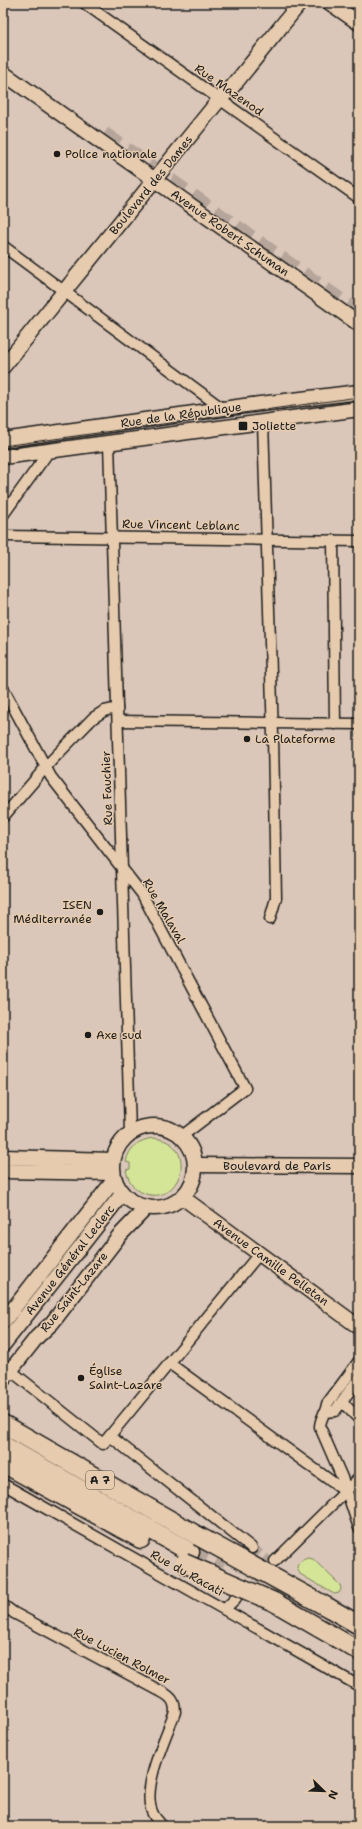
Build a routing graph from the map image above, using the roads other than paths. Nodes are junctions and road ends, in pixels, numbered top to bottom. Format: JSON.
{"nodes":[{"id":1,"x":84,"y":3,"type":"edge"},
{"id":2,"x":300,"y":3,"type":"edge"},
{"id":3,"x":330,"y":3,"type":"edge"},
{"id":4,"x":359,"y":23,"type":"edge"},
{"id":5,"x":3,"y":73,"type":"edge"},
{"id":6,"x":219,"y":100,"type":"junction"},
{"id":7,"x":155,"y":180,"type":"junction"},
{"id":8,"x":359,"y":198,"type":"edge"},
{"id":9,"x":3,"y":246,"type":"edge"},
{"id":10,"x":64,"y":292,"type":"junction"},
{"id":11,"x":359,"y":324,"type":"edge"},
{"id":12,"x":3,"y":367,"type":"edge"},
{"id":13,"x":359,"y":392,"type":"edge"},
{"id":14,"x":224,"y":409,"type":"junction"},
{"id":15,"x":359,"y":409,"type":"edge"},
{"id":16,"x":263,"y":422,"type":"junction"},
{"id":17,"x":3,"y":440,"type":"edge"},
{"id":18,"x":109,"y":443,"type":"junction"},
{"id":19,"x":50,"y":450,"type":"junction"},
{"id":20,"x":3,"y":457,"type":"edge"},
{"id":21,"x":3,"y":515,"type":"edge"},
{"id":22,"x":3,"y":536,"type":"edge"},
{"id":23,"x":112,"y":537,"type":"junction"},
{"id":24,"x":267,"y":539,"type":"junction"},
{"id":25,"x":333,"y":540,"type":"junction"},
{"id":26,"x":359,"y":541,"type":"edge"},
{"id":27,"x":4,"y":693,"type":"edge"},
{"id":28,"x":117,"y":708,"type":"junction"},
{"id":29,"x":118,"y":721,"type":"junction"},
{"id":30,"x":272,"y":723,"type":"junction"},
{"id":31,"x":335,"y":724,"type":"junction"},
{"id":32,"x":359,"y":724,"type":"edge"},
{"id":33,"x":46,"y":767,"type":"junction"},
{"id":34,"x":3,"y":817,"type":"edge"},
{"id":35,"x":122,"y":868,"type":"junction"},
{"id":36,"x":270,"y":919,"type":"dead end"},
{"id":37,"x":130,"y":1132,"type":"junction"},
{"id":38,"x":182,"y":1136,"type":"junction"},
{"id":39,"x":4,"y":1159,"type":"edge"},
{"id":40,"x":196,"y":1165,"type":"junction"},
{"id":41,"x":359,"y":1166,"type":"edge"},
{"id":42,"x":113,"y":1171,"type":"junction"},
{"id":43,"x":122,"y":1194,"type":"junction"},
{"id":44,"x":182,"y":1197,"type":"junction"},
{"id":45,"x":147,"y":1207,"type":"junction"},
{"id":46,"x":259,"y":1254,"type":"junction"},
{"id":47,"x":3,"y":1322,"type":"edge"},
{"id":48,"x":359,"y":1327,"type":"edge"},
{"id":49,"x":3,"y":1345,"type":"edge"},
{"id":50,"x":359,"y":1361,"type":"edge"},
{"id":51,"x":169,"y":1364,"type":"junction"},
{"id":52,"x":6,"y":1376,"type":"edge"},
{"id":53,"x":359,"y":1378,"type":"edge"},
{"id":54,"x":342,"y":1402,"type":"junction"},
{"id":55,"x":326,"y":1412,"type":"junction"},
{"id":56,"x":359,"y":1419,"type":"edge"},
{"id":57,"x":3,"y":1424,"type":"edge"},
{"id":58,"x":110,"y":1436,"type":"junction"},
{"id":59,"x":3,"y":1445,"type":"edge"},
{"id":60,"x":7,"y":1463,"type":"edge"},
{"id":61,"x":359,"y":1478,"type":"edge"},
{"id":62,"x":3,"y":1484,"type":"edge"},
{"id":63,"x":346,"y":1492,"type":"junction"},
{"id":64,"x":359,"y":1528,"type":"edge"},
{"id":65,"x":252,"y":1548,"type":"tunnel mouth"},
{"id":66,"x":187,"y":1557,"type":"junction"},
{"id":67,"x":275,"y":1561,"type":"tunnel mouth"},
{"id":68,"x":221,"y":1570,"type":"tunnel mouth"},
{"id":69,"x":236,"y":1598,"type":"tunnel mouth"},
{"id":70,"x":274,"y":1602,"type":"junction"},
{"id":71,"x":3,"y":1605,"type":"edge"},
{"id":72,"x":225,"y":1609,"type":"junction"},
{"id":73,"x":359,"y":1625,"type":"edge"},
{"id":74,"x":359,"y":1651,"type":"edge"},
{"id":75,"x":359,"y":1686,"type":"edge"},
{"id":76,"x":162,"y":1826,"type":"edge"}],
"edges":[{"from":1,"to":6,"type":"street","name":"Rue Mazenod"},
{"from":2,"to":6,"type":"street","name":"Boulevard des Dames"},
{"from":3,"to":4,"type":"street"},
{"from":5,"to":7,"type":"street","name":"Avenue Robert Schuman"},
{"from":6,"to":7,"type":"street","name":"Boulevard des Dames"},
{"from":6,"to":8,"type":"street","name":"Rue Mazenod"},
{"from":7,"to":10,"type":"street","name":"Boulevard des Dames"},
{"from":7,"to":11,"type":"street","name":"Avenue Robert Schuman"},
{"from":9,"to":10,"type":"street"},
{"from":10,"to":12,"type":"street","name":"Boulevard des Dames"},
{"from":10,"to":14,"type":"street"},
{"from":13,"to":14,"type":"street","name":"Rue de la République"},
{"from":14,"to":17,"type":"street","name":"Rue de la République"},
{"from":15,"to":16,"type":"street","name":"Rue de la République"},
{"from":16,"to":18,"type":"street","name":"Rue de la République"},
{"from":16,"to":24,"type":"street"},
{"from":18,"to":19,"type":"street","name":"Rue de la République"},
{"from":18,"to":23,"type":"street","name":"Rue Fauchier"},
{"from":19,"to":20,"type":"street","name":"Rue de la République"},
{"from":19,"to":21,"type":"street"},
{"from":22,"to":23,"type":"street","name":"Rue Vincent Leblanc"},
{"from":23,"to":24,"type":"street","name":"Rue Vincent Leblanc"},
{"from":23,"to":28,"type":"street","name":"Rue Fauchier"},
{"from":24,"to":25,"type":"street","name":"Rue Vincent Leblanc"},
{"from":24,"to":30,"type":"street"},
{"from":25,"to":26,"type":"street","name":"Rue Vincent Leblanc"},
{"from":25,"to":31,"type":"street"},
{"from":27,"to":33,"type":"street","name":"Rue Malaval"},
{"from":28,"to":29,"type":"street","name":"Rue Fauchier"},
{"from":28,"to":33,"type":"street"},
{"from":29,"to":30,"type":"street"},
{"from":29,"to":35,"type":"street","name":"Rue Fauchier"},
{"from":30,"to":31,"type":"street"},
{"from":30,"to":36,"type":"street"},
{"from":31,"to":32,"type":"street"},
{"from":33,"to":34,"type":"street"},
{"from":33,"to":35,"type":"street","name":"Rue Malaval"},
{"from":35,"to":37,"type":"street","name":"Rue Fauchier"},
{"from":35,"to":38,"type":"street","name":"Rue Malaval"},
{"from":37,"to":38,"type":"street"},
{"from":37,"to":42,"type":"street"},
{"from":38,"to":40,"type":"street"},
{"from":39,"to":42,"type":"street"},
{"from":40,"to":41,"type":"street","name":"Boulevard de Paris"},
{"from":40,"to":44,"type":"street"},
{"from":42,"to":43,"type":"street"},
{"from":42,"to":47,"type":"street","name":"Avenue Général Leclerc"},
{"from":43,"to":45,"type":"street"},
{"from":43,"to":49,"type":"street","name":"Avenue Général Leclerc"},
{"from":44,"to":45,"type":"street"},
{"from":44,"to":46,"type":"street","name":"Avenue Camille Pelletan"},
{"from":45,"to":52,"type":"street","name":"Rue Saint-Lazare"},
{"from":46,"to":48,"type":"street","name":"Avenue Camille Pelletan"},
{"from":46,"to":51,"type":"street"},
{"from":50,"to":55,"type":"street"},
{"from":51,"to":58,"type":"street"},
{"from":51,"to":63,"type":"street"},
{"from":52,"to":58,"type":"street"},
{"from":53,"to":54,"type":"street"},
{"from":54,"to":55,"type":"street"},
{"from":54,"to":56,"type":"street"},
{"from":55,"to":63,"type":"street"},
{"from":57,"to":73,"type":"highway","number":"A 7","bridge":true},
{"from":58,"to":65,"type":"street"},
{"from":59,"to":66,"type":"highway","number":"A 7"},
{"from":60,"to":66,"type":"highway"},
{"from":61,"to":63,"type":"street"},
{"from":62,"to":72,"type":"street","name":"Rue du Racati"},
{"from":63,"to":64,"type":"street"},
{"from":63,"to":67,"type":"street"},
{"from":66,"to":70,"type":"highway","bridge":true},
{"from":68,"to":70,"type":"highway","bridge":true},
{"from":69,"to":72,"type":"street"},
{"from":70,"to":74,"type":"highway"},
{"from":71,"to":76,"type":"street","name":"Rue Lucien Rolmer"},
{"from":72,"to":75,"type":"street","name":"Rue du Racati"}]}
